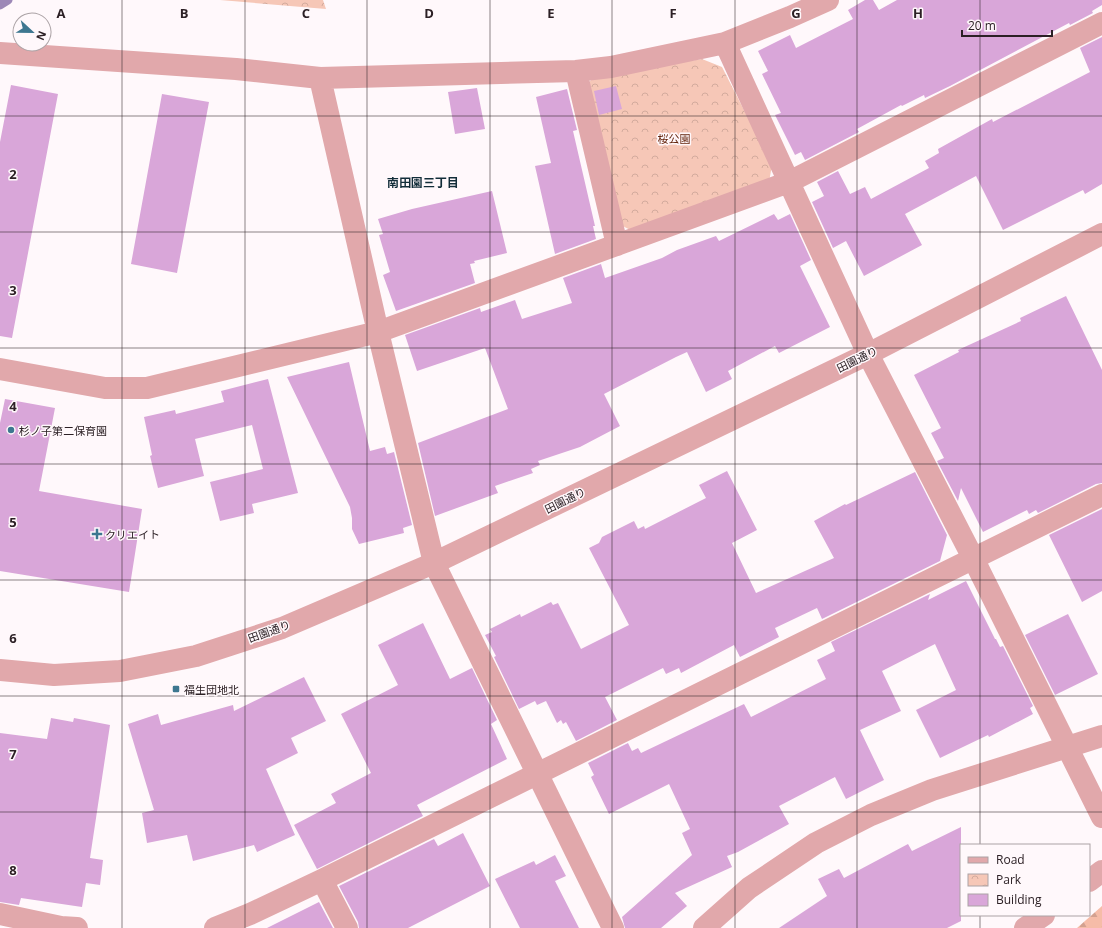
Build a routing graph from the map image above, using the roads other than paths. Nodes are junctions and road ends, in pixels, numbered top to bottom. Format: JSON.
{"nodes":[{"id":1,"x":828,"y":0,"type":"edge"},
{"id":2,"x":1102,"y":23,"type":"edge"},
{"id":3,"x":724,"y":43,"type":"junction"},
{"id":4,"x":0,"y":53,"type":"edge"},
{"id":5,"x":576,"y":71,"type":"junction"},
{"id":6,"x":320,"y":78,"type":"junction"},
{"id":7,"x":789,"y":182,"type":"junction"},
{"id":8,"x":1102,"y":234,"type":"edge"},
{"id":9,"x":617,"y":245,"type":"junction"},
{"id":10,"x":378,"y":332,"type":"junction"},
{"id":11,"x":868,"y":354,"type":"junction"},
{"id":12,"x":0,"y":369,"type":"edge"},
{"id":13,"x":1102,"y":495,"type":"edge"},
{"id":14,"x":973,"y":558,"type":"junction"},
{"id":15,"x":434,"y":563,"type":"junction"},
{"id":16,"x":0,"y":670,"type":"edge"},
{"id":17,"x":1102,"y":736,"type":"edge"},
{"id":18,"x":1066,"y":747,"type":"junction"},
{"id":19,"x":538,"y":772,"type":"junction"},
{"id":20,"x":1102,"y":817,"type":"edge"},
{"id":21,"x":1102,"y":871,"type":"edge"},
{"id":22,"x":322,"y":880,"type":"junction"},
{"id":23,"x":1090,"y":880,"type":"edge"},
{"id":24,"x":0,"y":914,"type":"edge"},
{"id":25,"x":1043,"y":916,"type":"edge"},
{"id":26,"x":67,"y":928,"type":"edge"},
{"id":27,"x":215,"y":928,"type":"edge"},
{"id":28,"x":347,"y":928,"type":"edge"},
{"id":29,"x":613,"y":928,"type":"edge"},
{"id":30,"x":704,"y":928,"type":"edge"},
{"id":31,"x":1025,"y":928,"type":"edge"}],
"edges":[{"from":1,"to":3,"type":"street"},
{"from":2,"to":7,"type":"street"},
{"from":3,"to":5,"type":"street"},
{"from":3,"to":7,"type":"street"},
{"from":4,"to":6,"type":"street"},
{"from":5,"to":6,"type":"street"},
{"from":5,"to":9,"type":"street"},
{"from":6,"to":10,"type":"street"},
{"from":7,"to":9,"type":"street"},
{"from":7,"to":11,"type":"street"},
{"from":8,"to":11,"type":"street","name":"田園通り"},
{"from":9,"to":10,"type":"street"},
{"from":10,"to":12,"type":"street"},
{"from":10,"to":15,"type":"street"},
{"from":11,"to":14,"type":"street"},
{"from":11,"to":15,"type":"street","name":"田園通り"},
{"from":13,"to":14,"type":"street"},
{"from":14,"to":18,"type":"street"},
{"from":14,"to":19,"type":"street"},
{"from":15,"to":16,"type":"street","name":"田園通り"},
{"from":15,"to":19,"type":"street"},
{"from":17,"to":18,"type":"street"},
{"from":18,"to":20,"type":"street"},
{"from":18,"to":30,"type":"street"},
{"from":19,"to":22,"type":"street"},
{"from":19,"to":29,"type":"street"},
{"from":21,"to":23,"type":"street"},
{"from":22,"to":27,"type":"street"},
{"from":22,"to":28,"type":"street"},
{"from":24,"to":26,"type":"street"},
{"from":25,"to":31,"type":"street"}]}
